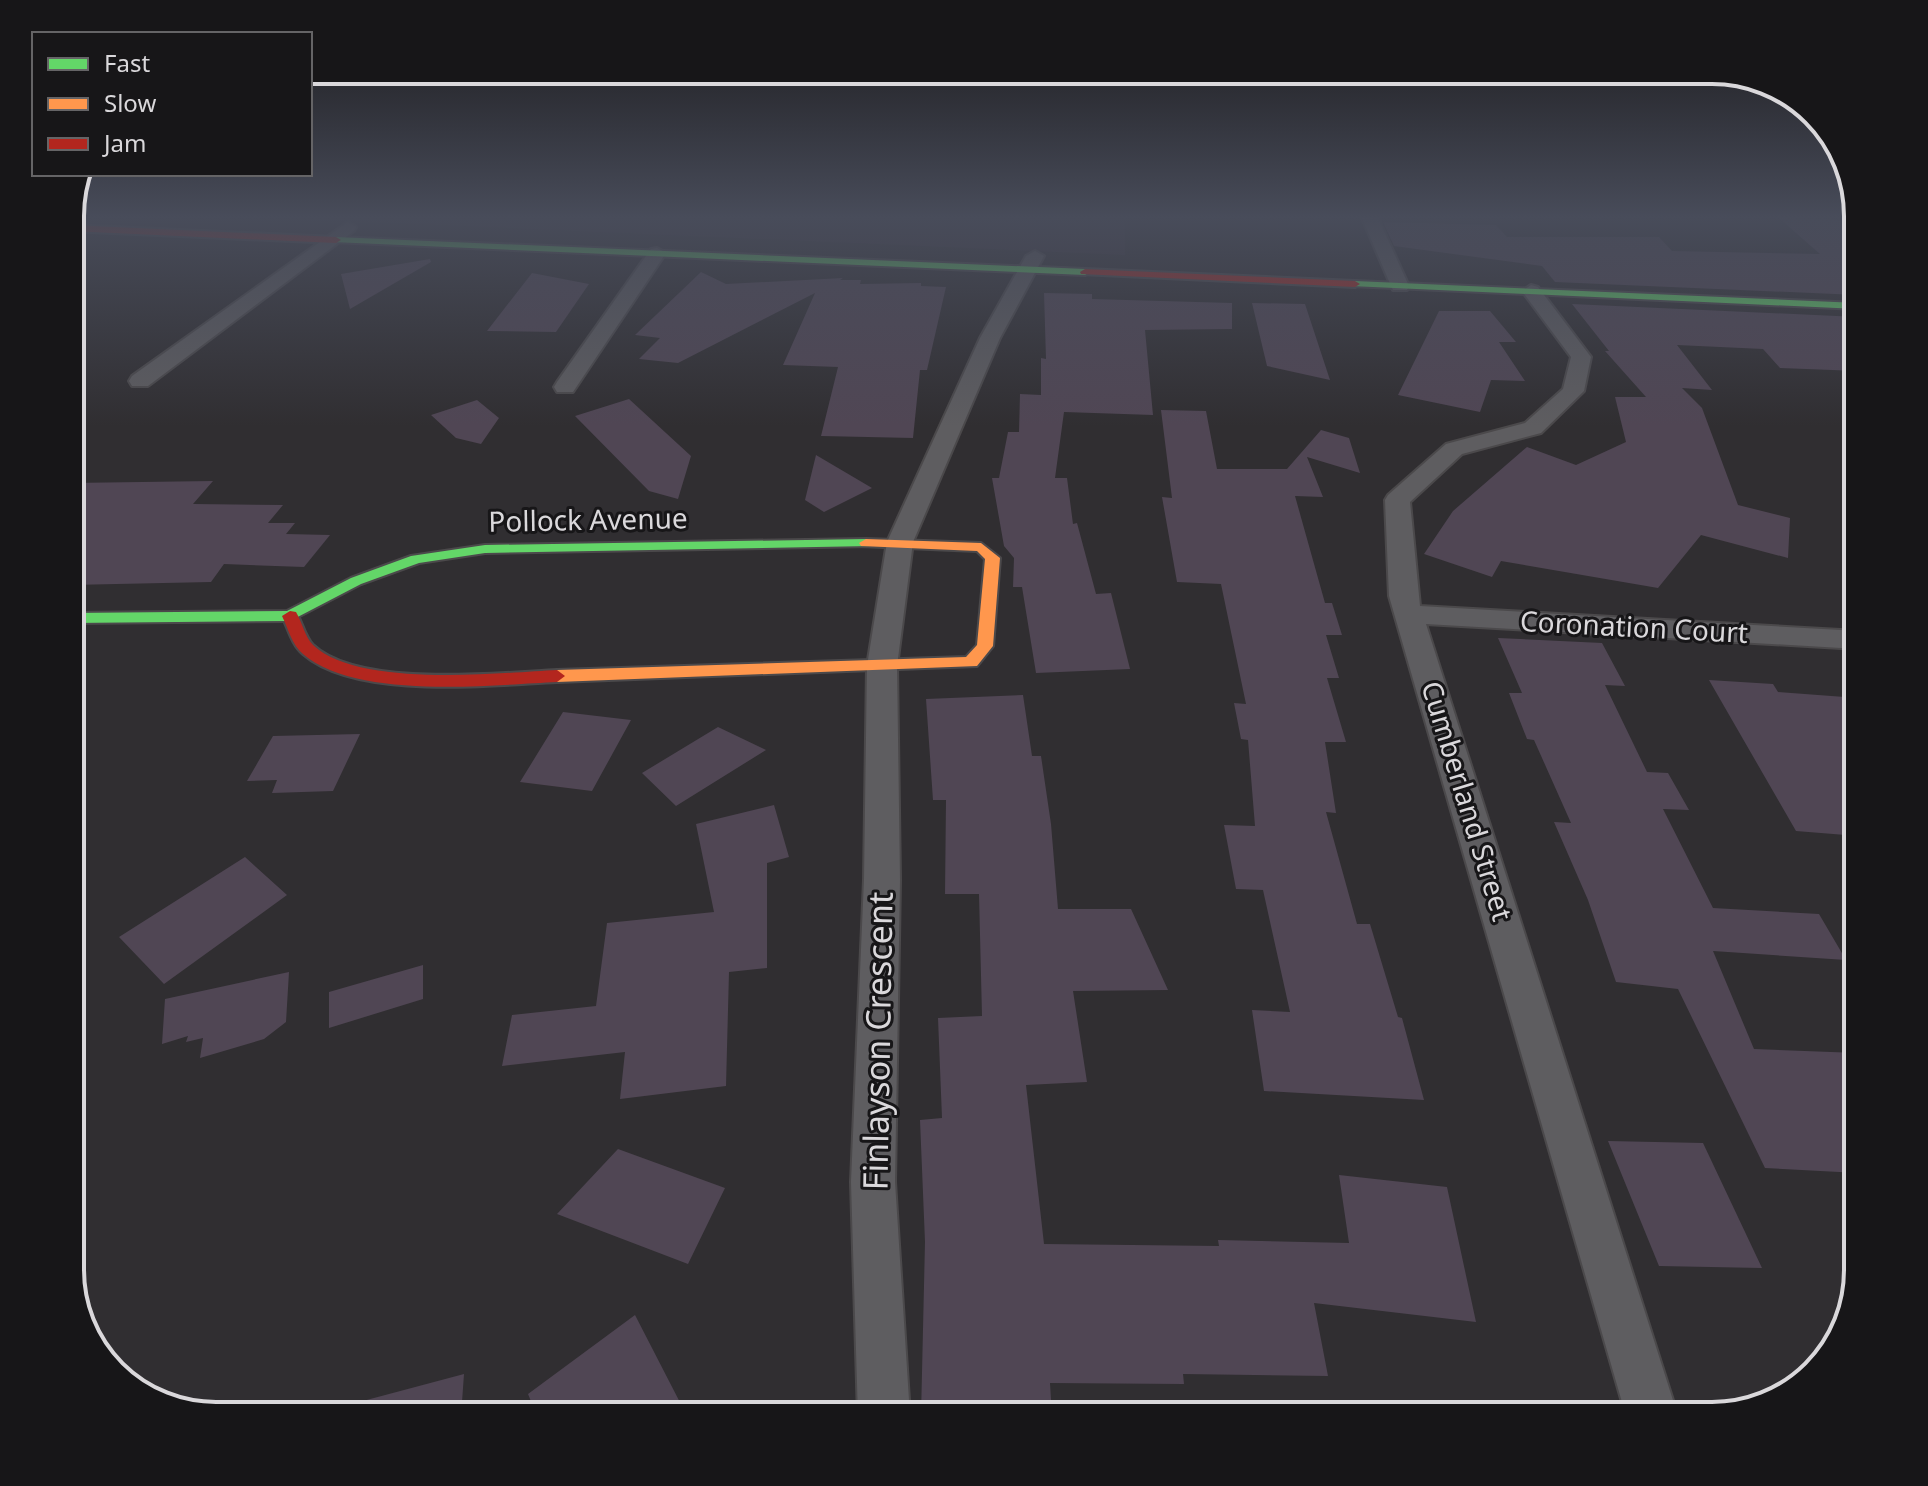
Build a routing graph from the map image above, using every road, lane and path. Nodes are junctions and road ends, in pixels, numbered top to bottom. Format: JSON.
{"nodes":[{"id":1,"x":267,"y":287,"type":"edge"},
{"id":2,"x":633,"y":287,"type":"edge"},
{"id":3,"x":1018,"y":287,"type":"edge"},
{"id":4,"x":1435,"y":287,"type":"edge"},
{"id":5,"x":1531,"y":291,"type":"junction"},
{"id":6,"x":1844,"y":305,"type":"edge"},
{"id":7,"x":140,"y":381,"type":"dead end"},
{"id":8,"x":565,"y":387,"type":"dead end"},
{"id":9,"x":900,"y":542,"type":"junction"},
{"id":10,"x":1410,"y":614,"type":"junction"},
{"id":11,"x":290,"y":616,"type":"junction"},
{"id":12,"x":84,"y":618,"type":"edge"},
{"id":13,"x":1844,"y":639,"type":"edge"},
{"id":14,"x":882,"y":666,"type":"junction"},
{"id":15,"x":883,"y":1402,"type":"edge"},
{"id":16,"x":1648,"y":1402,"type":"edge"}],
"edges":[{"from":1,"to":7,"type":"street"},
{"from":2,"to":8,"type":"street"},
{"from":3,"to":9,"type":"street","name":"Finlayson Crescent"},
{"from":4,"to":5,"type":"main road"},
{"from":5,"to":6,"type":"main road"},
{"from":5,"to":10,"type":"street","name":"Cumberland Street"},
{"from":9,"to":11,"type":"main road","name":"Pollock Avenue"},
{"from":9,"to":14,"type":"street","name":"Finlayson Crescent"},
{"from":9,"to":14,"type":"main road"},
{"from":10,"to":13,"type":"street","name":"Coronation Court"},
{"from":10,"to":16,"type":"street","name":"Cumberland Street"},
{"from":11,"to":12,"type":"main road","name":"Pollock Avenue"},
{"from":11,"to":14,"type":"main road"},
{"from":14,"to":15,"type":"street","name":"Finlayson Crescent"}]}
